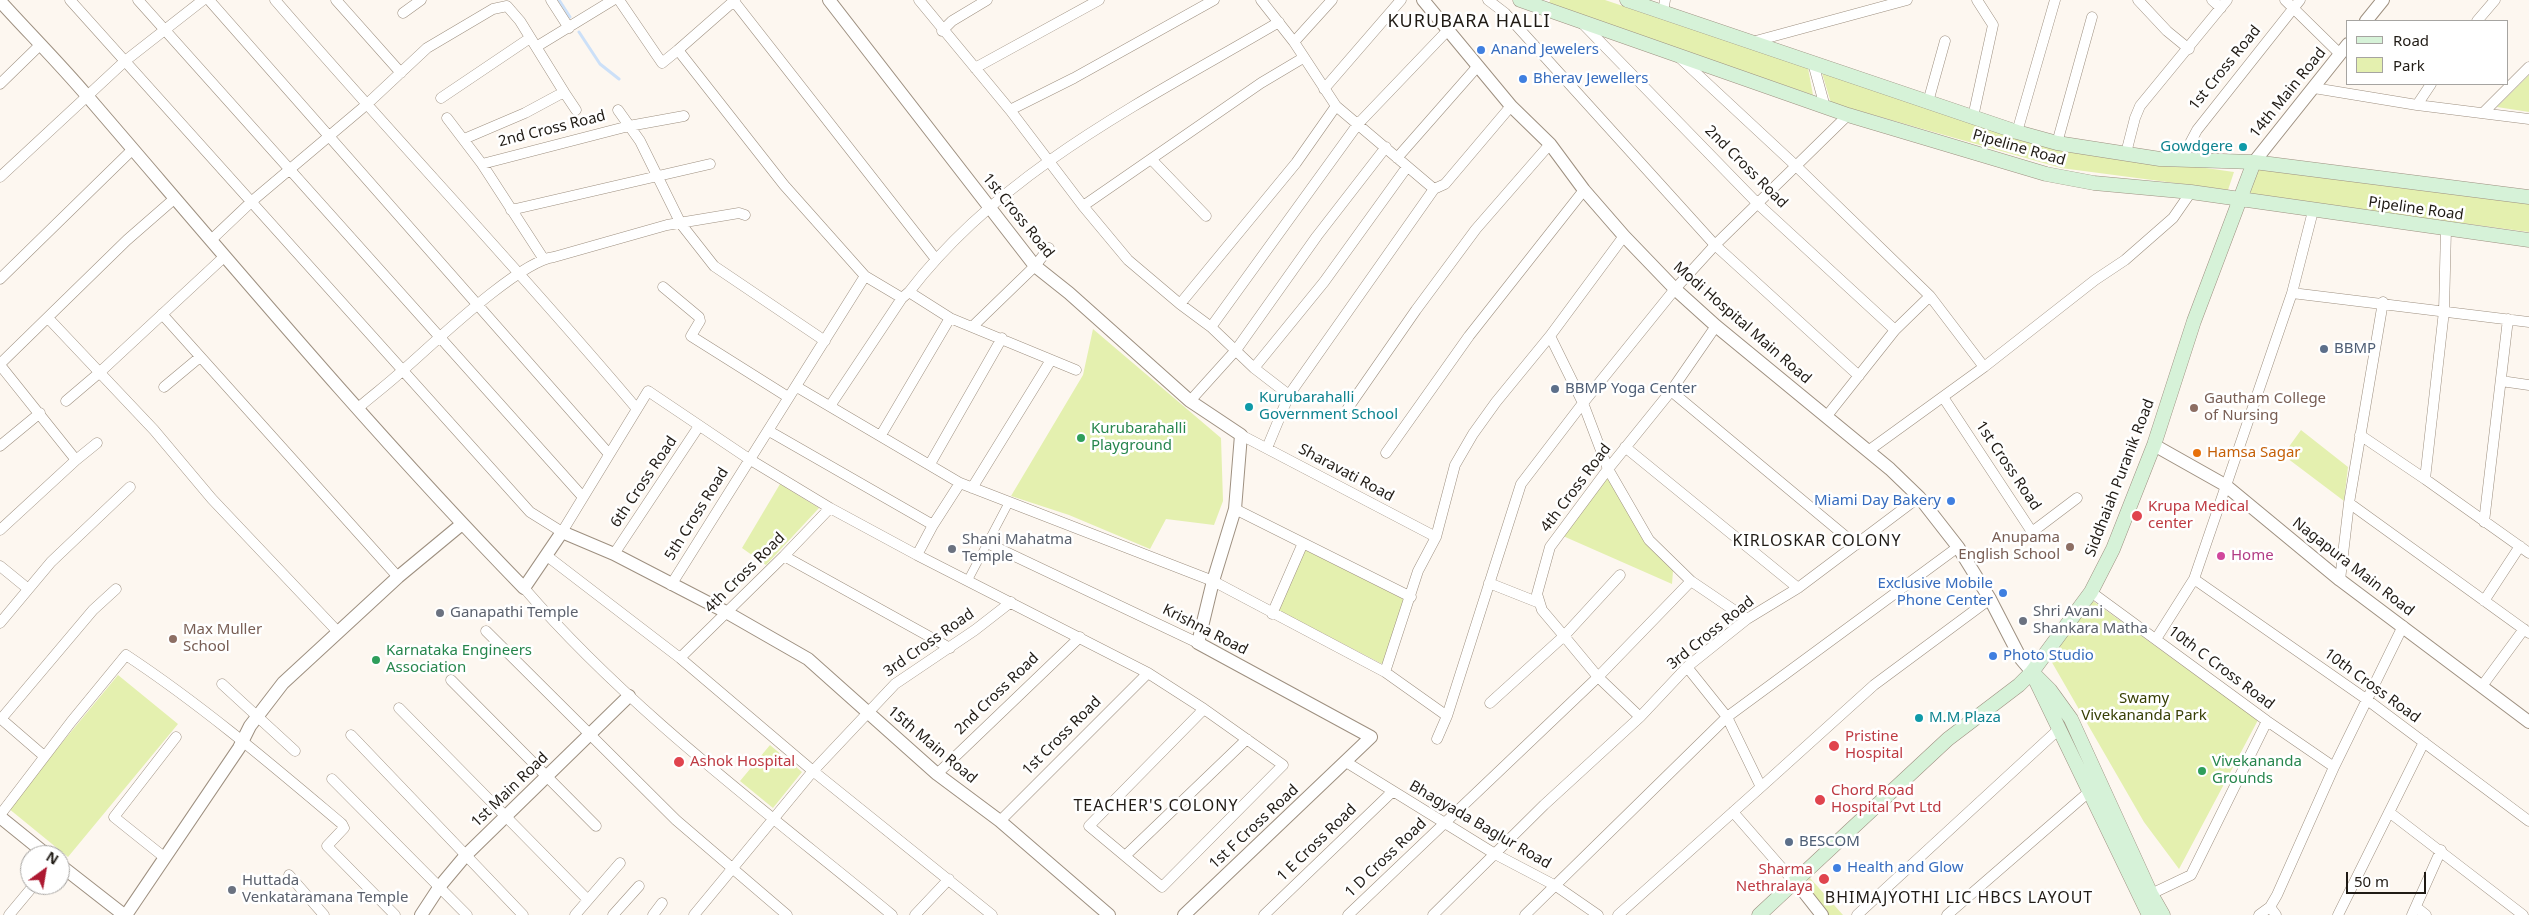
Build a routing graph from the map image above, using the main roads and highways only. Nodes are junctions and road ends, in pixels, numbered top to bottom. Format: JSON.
{"nodes":[{"id":1,"x":1520,"y":0,"type":"edge"},
{"id":2,"x":1627,"y":0,"type":"edge"},
{"id":3,"x":1535,"y":2,"type":"edge"},
{"id":4,"x":1664,"y":6,"type":"edge"},
{"id":5,"x":2254,"y":162,"type":"junction"},
{"id":6,"x":2529,"y":196,"type":"edge"},
{"id":7,"x":2238,"y":199,"type":"junction"},
{"id":8,"x":2529,"y":240,"type":"edge"},
{"id":9,"x":2032,"y":672,"type":"junction"},
{"id":10,"x":1759,"y":915,"type":"edge"},
{"id":11,"x":2149,"y":915,"type":"edge"},
{"id":12,"x":2163,"y":915,"type":"edge"}],
"edges":[{"from":1,"to":3,"type":"main road","name":"Pipeline Road"},
{"from":2,"to":4,"type":"main road","name":"Pipeline Road"},
{"from":3,"to":7,"type":"main road","name":"Pipeline Road"},
{"from":4,"to":5,"type":"main road","name":"Pipeline Road"},
{"from":5,"to":6,"type":"main road","name":"Pipeline Road"},
{"from":5,"to":7,"type":"main road","name":"Siddhaiah Puranik Road"},
{"from":7,"to":8,"type":"main road","name":"Pipeline Road"},
{"from":7,"to":9,"type":"main road","name":"Siddhaiah Puranik Road"},
{"from":9,"to":10,"type":"main road","name":"Siddhaiah Puranik Road"},
{"from":9,"to":11,"type":"main road","name":"Modi Hospital Main Road"},
{"from":9,"to":12,"type":"main road","name":"Modi Hospital Main Road"}]}
